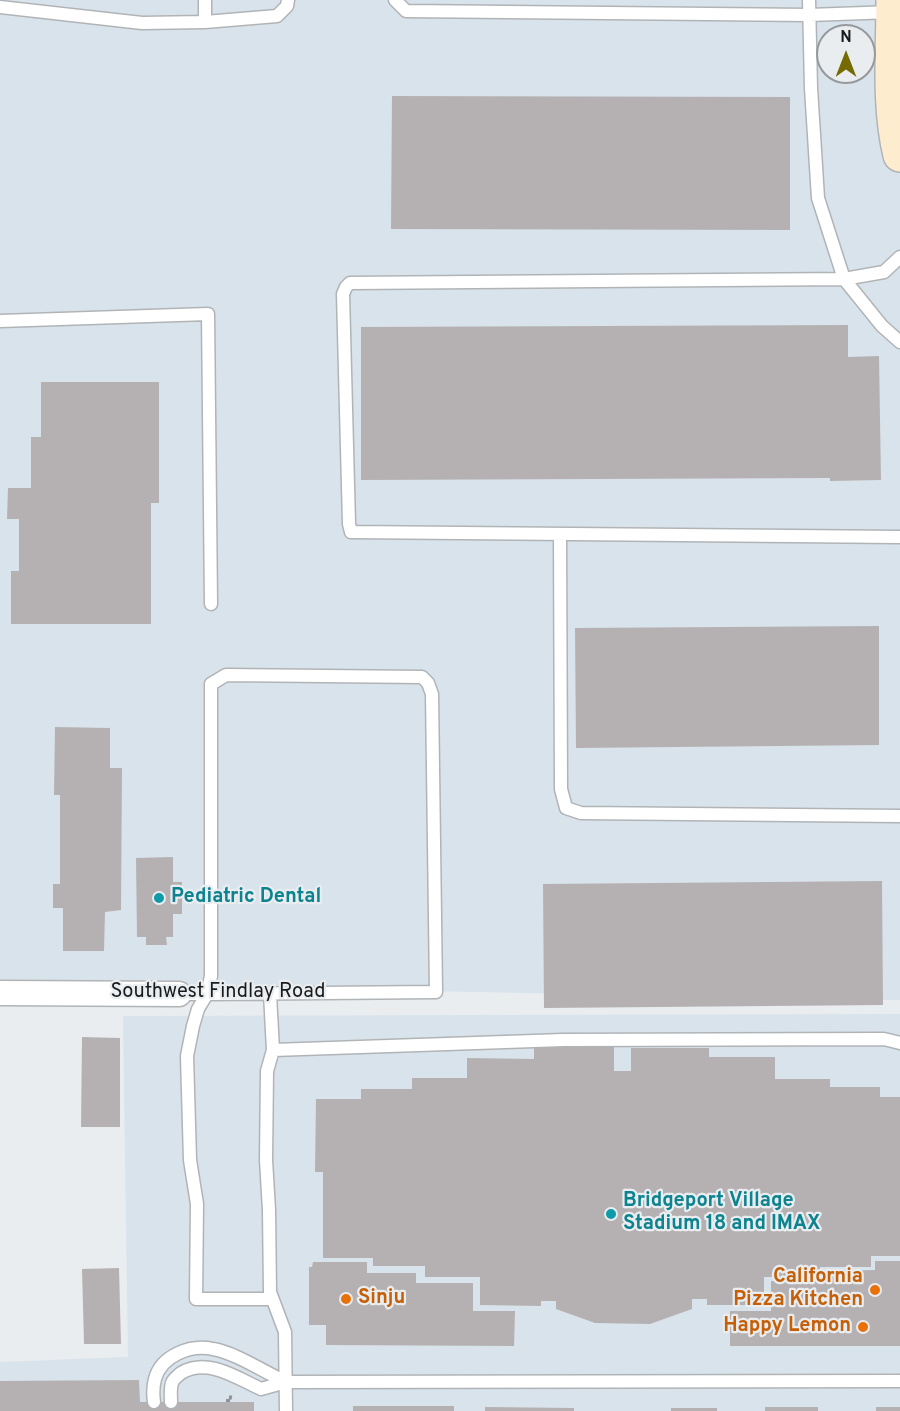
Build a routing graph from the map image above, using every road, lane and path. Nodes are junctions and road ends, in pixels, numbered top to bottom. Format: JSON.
{"nodes":[{"id":1,"x":205,"y":0,"type":"edge"},
{"id":2,"x":288,"y":0,"type":"edge"},
{"id":3,"x":395,"y":0,"type":"edge"},
{"id":4,"x":809,"y":0,"type":"edge"},
{"id":5,"x":0,"y":7,"type":"edge"},
{"id":6,"x":895,"y":8,"type":"edge"},
{"id":7,"x":809,"y":15,"type":"junction"},
{"id":8,"x":205,"y":22,"type":"junction"},
{"id":9,"x":900,"y":155,"type":"edge"},
{"id":10,"x":900,"y":257,"type":"edge"},
{"id":11,"x":844,"y":279,"type":"junction"},
{"id":12,"x":0,"y":321,"type":"edge"},
{"id":13,"x":900,"y":342,"type":"edge"},
{"id":14,"x":560,"y":534,"type":"junction"},
{"id":15,"x":900,"y":537,"type":"edge"},
{"id":16,"x":211,"y":604,"type":"dead end"},
{"id":17,"x":900,"y":816,"type":"edge"},
{"id":18,"x":0,"y":993,"type":"edge"},
{"id":19,"x":179,"y":994,"type":"joint"},
{"id":20,"x":207,"y":994,"type":"junction"},
{"id":21,"x":270,"y":994,"type":"junction"},
{"id":22,"x":900,"y":1043,"type":"edge"},
{"id":23,"x":273,"y":1050,"type":"junction"},
{"id":24,"x":271,"y":1299,"type":"junction"},
{"id":25,"x":900,"y":1381,"type":"edge"},
{"id":26,"x":286,"y":1382,"type":"junction"},
{"id":27,"x":154,"y":1402,"type":"dead end"},
{"id":28,"x":171,"y":1402,"type":"dead end"},
{"id":29,"x":286,"y":1411,"type":"edge"}],
"edges":[{"from":1,"to":8,"type":"lane"},
{"from":2,"to":8,"type":"lane"},
{"from":3,"to":7,"type":"lane"},
{"from":4,"to":7,"type":"lane"},
{"from":5,"to":8,"type":"lane"},
{"from":6,"to":7,"type":"lane"},
{"from":6,"to":9,"type":"main road"},
{"from":7,"to":11,"type":"lane"},
{"from":10,"to":11,"type":"lane"},
{"from":11,"to":13,"type":"lane"},
{"from":11,"to":14,"type":"lane"},
{"from":12,"to":16,"type":"lane"},
{"from":14,"to":15,"type":"lane"},
{"from":14,"to":17,"type":"lane"},
{"from":18,"to":19,"type":"street","name":"Southwest Findlay Road"},
{"from":19,"to":20,"type":"lane","name":"Southwest Findlay Road"},
{"from":20,"to":21,"type":"lane","name":"Southwest Findlay Road"},
{"from":20,"to":21,"type":"lane","name":"Southwest Findlay Road"},
{"from":20,"to":24,"type":"lane"},
{"from":21,"to":23,"type":"lane"},
{"from":22,"to":23,"type":"lane"},
{"from":23,"to":24,"type":"lane"},
{"from":24,"to":26,"type":"lane"},
{"from":25,"to":26,"type":"lane"},
{"from":26,"to":27,"type":"lane"},
{"from":26,"to":28,"type":"lane"},
{"from":26,"to":29,"type":"lane"}]}
